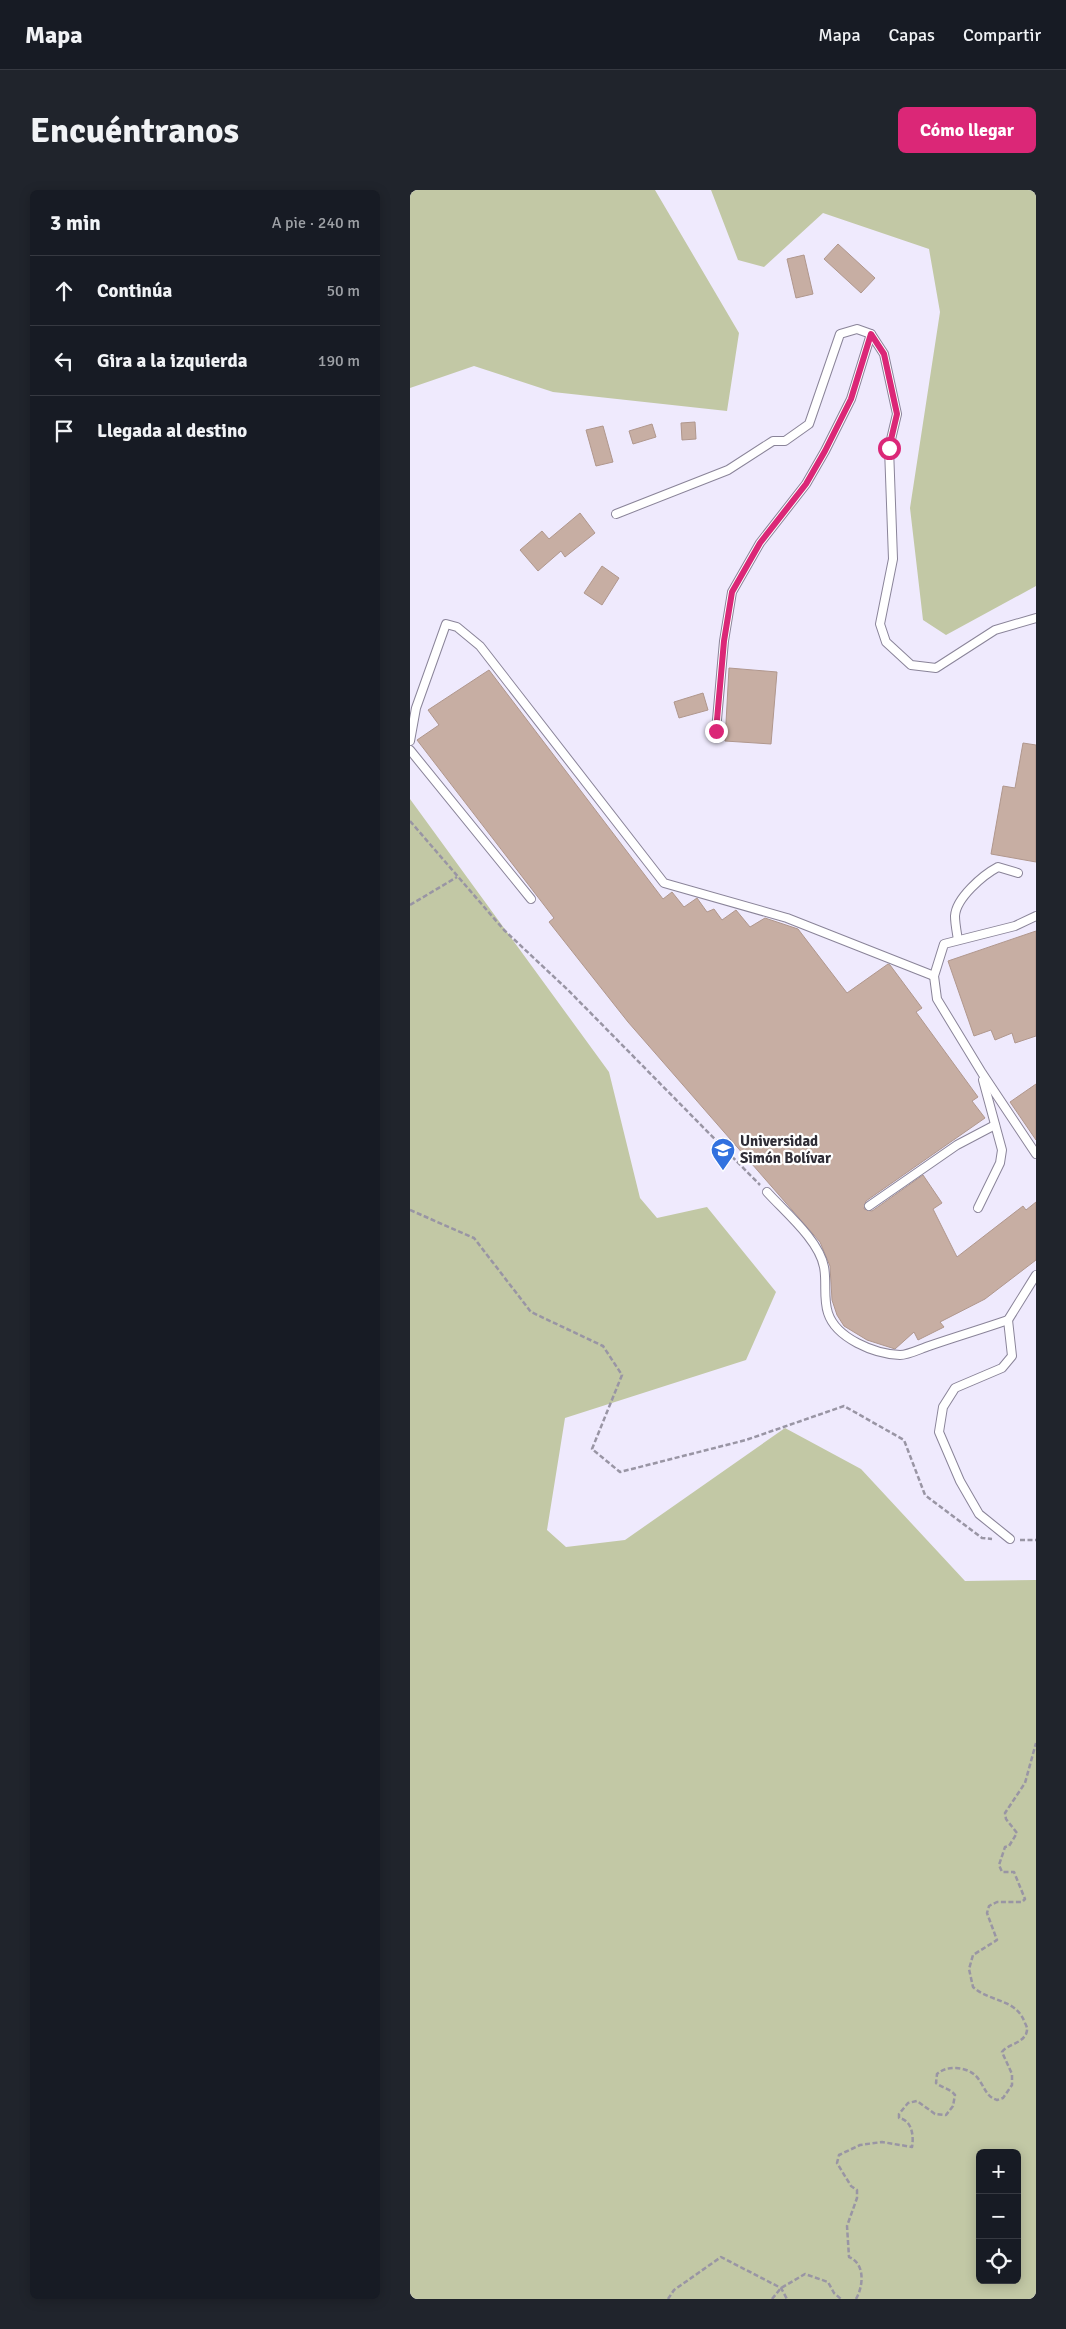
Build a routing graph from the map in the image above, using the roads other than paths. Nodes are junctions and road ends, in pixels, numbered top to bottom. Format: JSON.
{"nodes":[{"id":1,"x":871,"y":334,"type":"junction"},
{"id":2,"x":616,"y":514,"type":"dead end"},
{"id":3,"x":1036,"y":618,"type":"edge"},
{"id":4,"x":716,"y":731,"type":"dead end"},
{"id":5,"x":410,"y":741,"type":"edge"},
{"id":6,"x":410,"y":750,"type":"edge"},
{"id":7,"x":1018,"y":873,"type":"dead end"},
{"id":8,"x":530,"y":899,"type":"dead end"},
{"id":9,"x":1036,"y":916,"type":"edge"},
{"id":10,"x":958,"y":940,"type":"junction"},
{"id":11,"x":934,"y":976,"type":"junction"},
{"id":12,"x":982,"y":1073,"type":"junction"},
{"id":13,"x":995,"y":1125,"type":"junction"},
{"id":14,"x":1036,"y":1154,"type":"edge"},
{"id":15,"x":767,"y":1192,"type":"road end"},
{"id":16,"x":869,"y":1206,"type":"dead end"},
{"id":17,"x":978,"y":1208,"type":"dead end"},
{"id":18,"x":1036,"y":1275,"type":"edge"},
{"id":19,"x":1008,"y":1320,"type":"junction"},
{"id":20,"x":1010,"y":1540,"type":"road end"}],
"edges":[{"from":1,"to":2,"type":"lane"},
{"from":1,"to":3,"type":"lane"},
{"from":1,"to":4,"type":"lane"},
{"from":5,"to":11,"type":"lane"},
{"from":6,"to":8,"type":"lane"},
{"from":7,"to":10,"type":"lane"},
{"from":9,"to":10,"type":"lane"},
{"from":10,"to":11,"type":"lane"},
{"from":11,"to":12,"type":"lane"},
{"from":12,"to":13,"type":"lane"},
{"from":12,"to":14,"type":"lane"},
{"from":13,"to":16,"type":"lane"},
{"from":13,"to":17,"type":"lane"},
{"from":15,"to":19,"type":"lane"},
{"from":18,"to":19,"type":"lane"},
{"from":19,"to":20,"type":"lane"}]}
